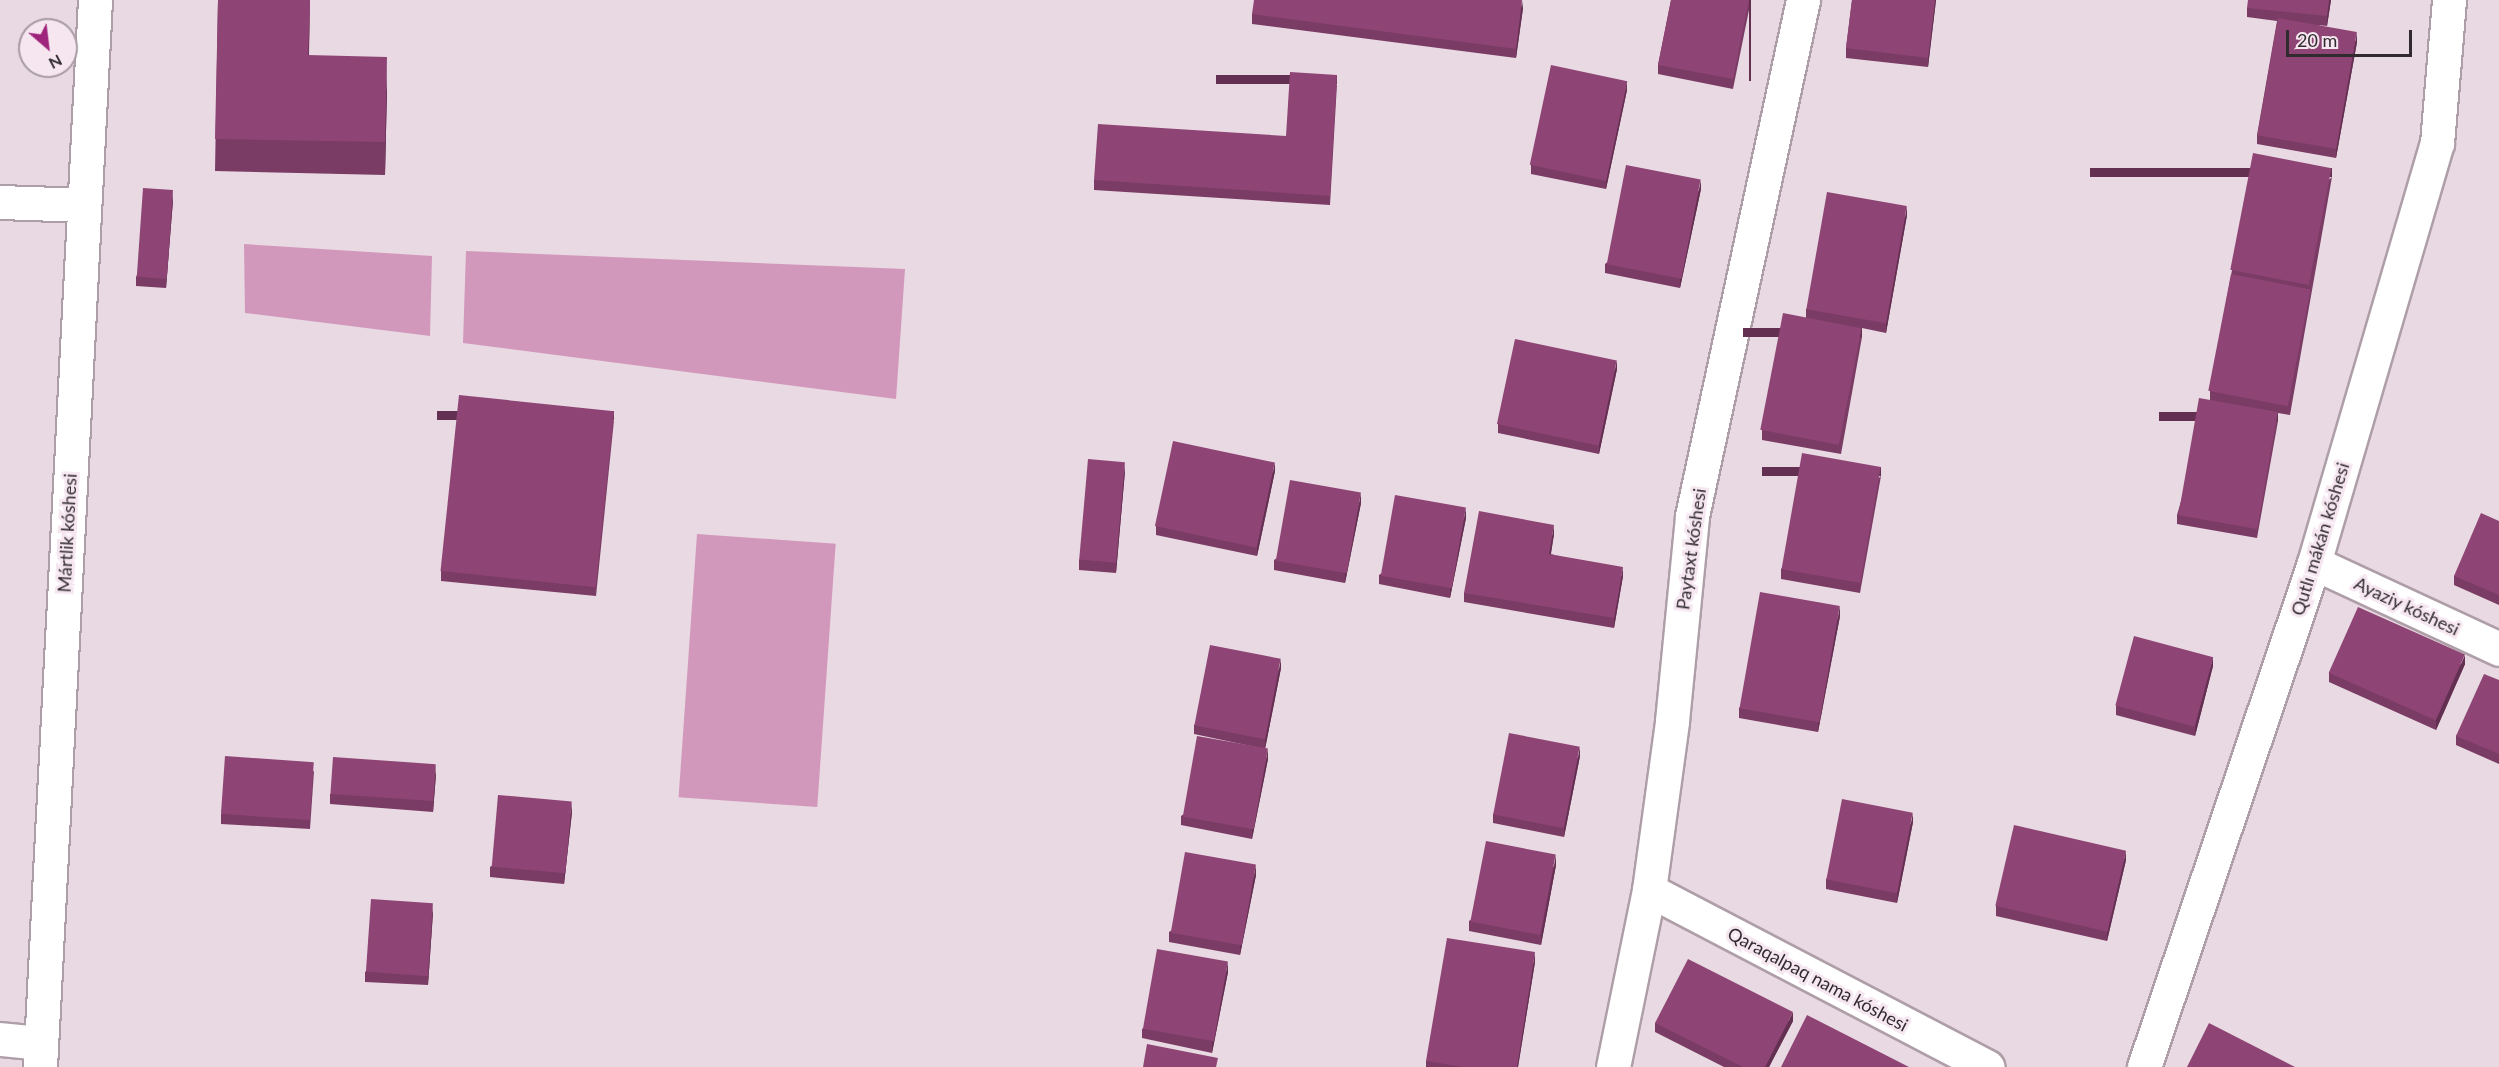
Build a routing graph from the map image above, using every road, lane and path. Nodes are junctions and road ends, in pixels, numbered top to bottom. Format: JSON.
{"nodes":[{"id":1,"x":95,"y":0,"type":"edge"},
{"id":2,"x":1803,"y":0,"type":"edge"},
{"id":3,"x":2449,"y":0,"type":"edge"},
{"id":4,"x":0,"y":202,"type":"edge"},
{"id":5,"x":84,"y":205,"type":"junction"},
{"id":6,"x":2314,"y":563,"type":"junction"},
{"id":7,"x":2499,"y":649,"type":"edge"},
{"id":8,"x":1649,"y":890,"type":"junction"},
{"id":9,"x":0,"y":1039,"type":"edge"},
{"id":10,"x":41,"y":1055,"type":"edge"},
{"id":11,"x":1613,"y":1067,"type":"edge"},
{"id":12,"x":1987,"y":1067,"type":"edge"},
{"id":13,"x":2144,"y":1067,"type":"edge"}],
"edges":[{"from":1,"to":5,"type":"street","name":"Mártlik kóshesi"},
{"from":2,"to":8,"type":"street","name":"Paytaxt kóshesi"},
{"from":3,"to":6,"type":"street","name":"Qutlı mákán kóshesi"},
{"from":4,"to":5,"type":"street"},
{"from":5,"to":10,"type":"street","name":"Mártlik kóshesi"},
{"from":6,"to":7,"type":"street","name":"Ayaziy kóshesi"},
{"from":6,"to":13,"type":"street","name":"Qutlı mákán kóshesi"},
{"from":8,"to":11,"type":"street","name":"Paytaxt kóshesi"},
{"from":8,"to":12,"type":"street","name":"Qaraqalpaq nama kóshesi"},
{"from":9,"to":10,"type":"street"}]}
